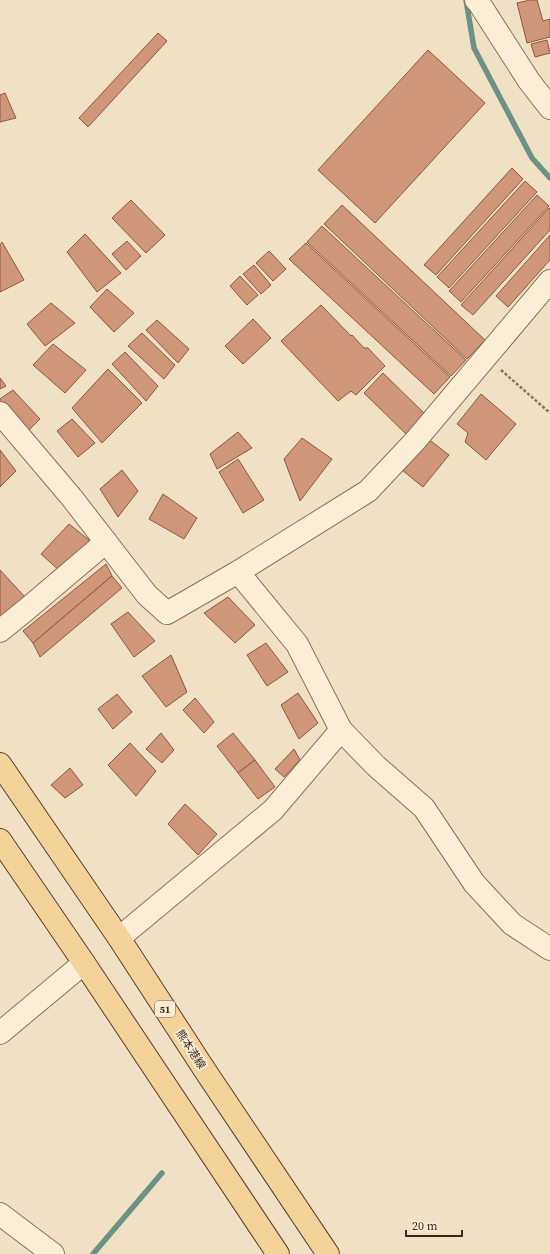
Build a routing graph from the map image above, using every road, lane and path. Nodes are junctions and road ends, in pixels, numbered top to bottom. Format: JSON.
{"nodes":[{"id":1,"x":476,"y":0,"type":"edge"},
{"id":2,"x":550,"y":108,"type":"edge"},
{"id":3,"x":550,"y":282,"type":"edge"},
{"id":4,"x":486,"y":356,"type":"junction"},
{"id":5,"x":0,"y":413,"type":"edge"},
{"id":6,"x":550,"y":413,"type":"edge"},
{"id":7,"x":106,"y":542,"type":"junction"},
{"id":8,"x":238,"y":572,"type":"junction"},
{"id":9,"x":0,"y":631,"type":"edge"},
{"id":10,"x":340,"y":730,"type":"junction"},
{"id":11,"x":0,"y":764,"type":"edge"},
{"id":12,"x":0,"y":840,"type":"edge"},
{"id":13,"x":119,"y":938,"type":"junction"},
{"id":14,"x":550,"y":949,"type":"edge"},
{"id":15,"x":84,"y":963,"type":"junction"},
{"id":16,"x":0,"y":1033,"type":"edge"},
{"id":17,"x":0,"y":1214,"type":"edge"},
{"id":18,"x":53,"y":1254,"type":"edge"},
{"id":19,"x":278,"y":1254,"type":"edge"},
{"id":20,"x":328,"y":1254,"type":"edge"}],
"edges":[{"from":1,"to":2,"type":"street"},
{"from":3,"to":4,"type":"street"},
{"from":4,"to":6,"type":"path"},
{"from":4,"to":8,"type":"street"},
{"from":5,"to":7,"type":"street"},
{"from":7,"to":8,"type":"street"},
{"from":7,"to":9,"type":"street"},
{"from":8,"to":10,"type":"street"},
{"from":10,"to":13,"type":"street"},
{"from":10,"to":14,"type":"street"},
{"from":11,"to":13,"type":"main road","name":"熊本港線","number":"51"},
{"from":12,"to":15,"type":"main road"},
{"from":13,"to":20,"type":"main road","name":"熊本港線","number":"51"},
{"from":15,"to":16,"type":"street"},
{"from":15,"to":19,"type":"main road"},
{"from":17,"to":18,"type":"street"}]}
